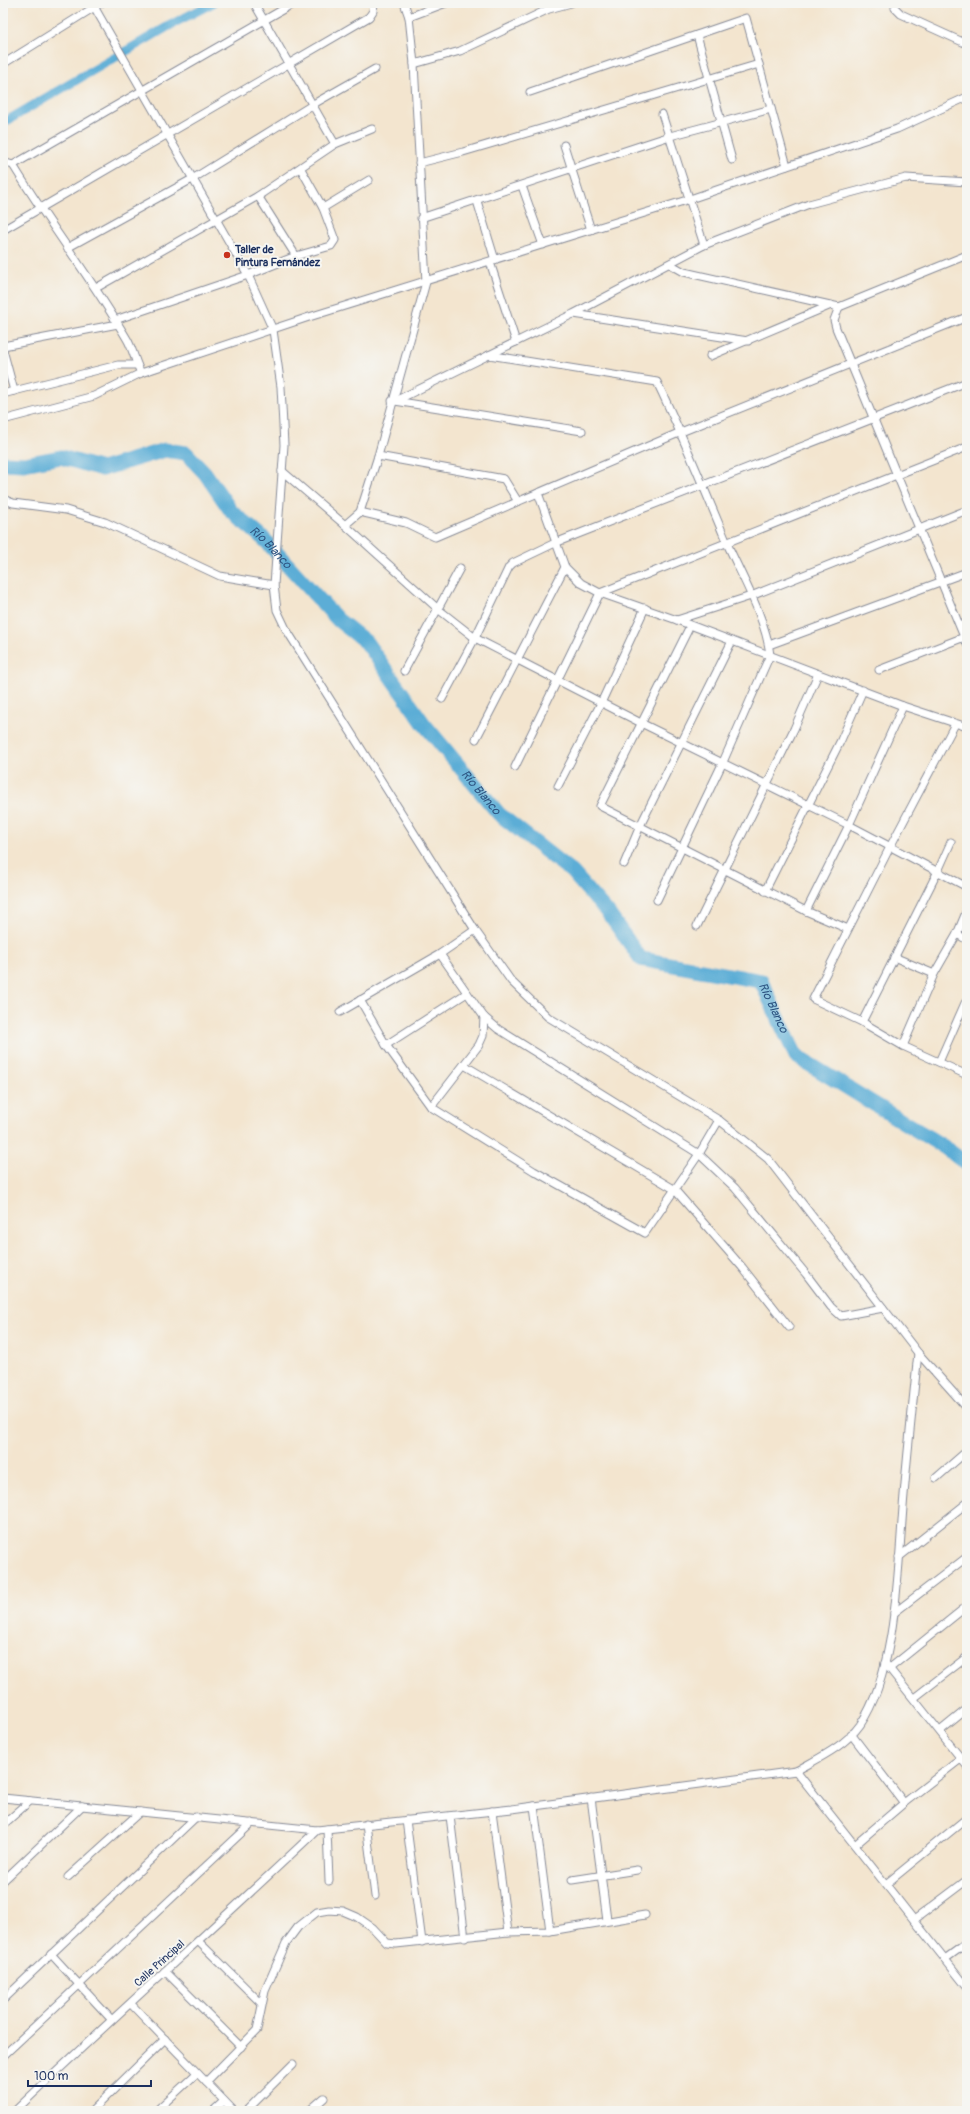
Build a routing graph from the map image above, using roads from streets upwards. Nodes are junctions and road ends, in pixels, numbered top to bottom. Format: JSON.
{"nodes":[{"id":1,"x":254,"y":3,"type":"edge"},
{"id":2,"x":294,"y":3,"type":"edge"},
{"id":3,"x":374,"y":3,"type":"edge"},
{"id":4,"x":404,"y":3,"type":"edge"},
{"id":5,"x":446,"y":3,"type":"edge"},
{"id":6,"x":571,"y":3,"type":"edge"},
{"id":7,"x":96,"y":4,"type":"edge"},
{"id":8,"x":896,"y":8,"type":"dead end"},
{"id":9,"x":409,"y":17,"type":"junction"},
{"id":10,"x":264,"y":21,"type":"junction"},
{"id":11,"x":697,"y":35,"type":"junction"},
{"id":12,"x":967,"y":44,"type":"edge"},
{"id":13,"x":3,"y":64,"type":"edge"},
{"id":14,"x":290,"y":64,"type":"junction"},
{"id":15,"x":414,"y":64,"type":"junction"},
{"id":16,"x":759,"y":64,"type":"junction"},
{"id":17,"x":375,"y":69,"type":"dead end"},
{"id":18,"x":709,"y":79,"type":"junction"},
{"id":19,"x":143,"y":91,"type":"junction"},
{"id":20,"x":530,"y":92,"type":"dead end"},
{"id":21,"x":967,"y":97,"type":"edge"},
{"id":22,"x":313,"y":105,"type":"junction"},
{"id":23,"x":771,"y":109,"type":"junction"},
{"id":24,"x":662,"y":114,"type":"dead end"},
{"id":25,"x":721,"y":121,"type":"junction"},
{"id":26,"x":372,"y":129,"type":"dead end"},
{"id":27,"x":168,"y":135,"type":"junction"},
{"id":28,"x":670,"y":136,"type":"junction"},
{"id":29,"x":335,"y":144,"type":"junction"},
{"id":30,"x":564,"y":145,"type":"dead end"},
{"id":31,"x":732,"y":160,"type":"dead end"},
{"id":32,"x":3,"y":162,"type":"edge"},
{"id":33,"x":419,"y":163,"type":"junction"},
{"id":34,"x":14,"y":165,"type":"junction"},
{"id":35,"x":787,"y":166,"type":"junction"},
{"id":36,"x":572,"y":168,"type":"junction"},
{"id":37,"x":301,"y":169,"type":"junction"},
{"id":38,"x":194,"y":178,"type":"junction"},
{"id":39,"x":369,"y":180,"type":"dead end"},
{"id":40,"x":967,"y":182,"type":"edge"},
{"id":41,"x":522,"y":186,"type":"junction"},
{"id":42,"x":258,"y":196,"type":"junction"},
{"id":43,"x":690,"y":199,"type":"junction"},
{"id":44,"x":477,"y":201,"type":"junction"},
{"id":45,"x":39,"y":208,"type":"junction"},
{"id":46,"x":323,"y":208,"type":"junction"},
{"id":47,"x":422,"y":218,"type":"junction"},
{"id":48,"x":217,"y":220,"type":"junction"},
{"id":49,"x":3,"y":230,"type":"edge"},
{"id":50,"x":591,"y":230,"type":"junction"},
{"id":51,"x":543,"y":245,"type":"junction"},
{"id":52,"x":704,"y":245,"type":"junction"},
{"id":53,"x":67,"y":248,"type":"junction"},
{"id":54,"x":967,"y":255,"type":"edge"},
{"id":55,"x":296,"y":256,"type":"junction"},
{"id":56,"x":492,"y":261,"type":"junction"},
{"id":57,"x":670,"y":264,"type":"junction"},
{"id":58,"x":248,"y":275,"type":"junction"},
{"id":59,"x":426,"y":282,"type":"junction"},
{"id":60,"x":96,"y":288,"type":"junction"},
{"id":61,"x":835,"y":306,"type":"junction"},
{"id":62,"x":573,"y":314,"type":"junction"},
{"id":63,"x":967,"y":317,"type":"edge"},
{"id":64,"x":116,"y":322,"type":"junction"},
{"id":65,"x":273,"y":330,"type":"junction"},
{"id":66,"x":748,"y":341,"type":"junction"},
{"id":67,"x":516,"y":342,"type":"junction"},
{"id":68,"x":3,"y":346,"type":"edge"},
{"id":69,"x":3,"y":350,"type":"edge"},
{"id":70,"x":489,"y":355,"type":"junction"},
{"id":71,"x":710,"y":356,"type":"dead end"},
{"id":72,"x":850,"y":364,"type":"junction"},
{"id":73,"x":137,"y":365,"type":"junction"},
{"id":74,"x":140,"y":373,"type":"junction"},
{"id":75,"x":967,"y":382,"type":"edge"},
{"id":76,"x":14,"y":391,"type":"junction"},
{"id":77,"x":3,"y":394,"type":"edge"},
{"id":78,"x":393,"y":401,"type":"junction"},
{"id":79,"x":873,"y":419,"type":"junction"},
{"id":80,"x":3,"y":420,"type":"edge"},
{"id":81,"x":582,"y":431,"type":"dead end"},
{"id":82,"x":681,"y":432,"type":"junction"},
{"id":83,"x":967,"y":447,"type":"edge"},
{"id":84,"x":378,"y":456,"type":"junction"},
{"id":85,"x":282,"y":471,"type":"junction"},
{"id":86,"x":897,"y":475,"type":"junction"},
{"id":87,"x":703,"y":484,"type":"junction"},
{"id":88,"x":538,"y":493,"type":"junction"},
{"id":89,"x":3,"y":499,"type":"edge"},
{"id":90,"x":517,"y":500,"type":"junction"},
{"id":91,"x":967,"y":510,"type":"edge"},
{"id":92,"x":360,"y":512,"type":"junction"},
{"id":93,"x":345,"y":525,"type":"junction"},
{"id":94,"x":920,"y":529,"type":"junction"},
{"id":95,"x":726,"y":542,"type":"junction"},
{"id":96,"x":556,"y":543,"type":"junction"},
{"id":97,"x":565,"y":567,"type":"junction"},
{"id":98,"x":460,"y":568,"type":"dead end"},
{"id":99,"x":967,"y":572,"type":"edge"},
{"id":100,"x":942,"y":582,"type":"junction"},
{"id":101,"x":274,"y":585,"type":"junction"},
{"id":102,"x":600,"y":593,"type":"junction"},
{"id":103,"x":751,"y":596,"type":"junction"},
{"id":104,"x":645,"y":608,"type":"junction"},
{"id":105,"x":438,"y":609,"type":"junction"},
{"id":106,"x":677,"y":620,"type":"junction"},
{"id":107,"x":690,"y":626,"type":"junction"},
{"id":108,"x":966,"y":636,"type":"edge"},
{"id":109,"x":475,"y":638,"type":"junction"},
{"id":110,"x":732,"y":641,"type":"junction"},
{"id":111,"x":967,"y":644,"type":"edge"},
{"id":112,"x":769,"y":645,"type":"junction"},
{"id":113,"x":770,"y":655,"type":"junction"},
{"id":114,"x":517,"y":660,"type":"junction"},
{"id":115,"x":404,"y":670,"type":"dead end"},
{"id":116,"x":879,"y":670,"type":"dead end"},
{"id":117,"x":818,"y":674,"type":"junction"},
{"id":118,"x":558,"y":681,"type":"junction"},
{"id":119,"x":863,"y":690,"type":"junction"},
{"id":120,"x":442,"y":699,"type":"dead end"},
{"id":121,"x":601,"y":703,"type":"junction"},
{"id":122,"x":903,"y":706,"type":"junction"},
{"id":123,"x":643,"y":724,"type":"junction"},
{"id":124,"x":955,"y":724,"type":"junction"},
{"id":125,"x":967,"y":728,"type":"edge"},
{"id":126,"x":476,"y":739,"type":"dead end"},
{"id":127,"x":683,"y":742,"type":"junction"},
{"id":128,"x":723,"y":762,"type":"junction"},
{"id":129,"x":515,"y":767,"type":"dead end"},
{"id":130,"x":767,"y":785,"type":"junction"},
{"id":131,"x":558,"y":786,"type":"dead end"},
{"id":132,"x":808,"y":804,"type":"junction"},
{"id":133,"x":849,"y":825,"type":"junction"},
{"id":134,"x":640,"y":826,"type":"junction"},
{"id":135,"x":951,"y":842,"type":"dead end"},
{"id":136,"x":681,"y":847,"type":"junction"},
{"id":137,"x":890,"y":847,"type":"junction"},
{"id":138,"x":624,"y":864,"type":"dead end"},
{"id":139,"x":724,"y":870,"type":"junction"},
{"id":140,"x":938,"y":871,"type":"junction"},
{"id":141,"x":967,"y":887,"type":"edge"},
{"id":142,"x":765,"y":891,"type":"junction"},
{"id":143,"x":657,"y":900,"type":"dead end"},
{"id":144,"x":967,"y":910,"type":"edge"},
{"id":145,"x":806,"y":912,"type":"junction"},
{"id":146,"x":697,"y":926,"type":"dead end"},
{"id":147,"x":848,"y":929,"type":"junction"},
{"id":148,"x":475,"y":930,"type":"junction"},
{"id":149,"x":957,"y":934,"type":"junction"},
{"id":150,"x":967,"y":940,"type":"edge"},
{"id":151,"x":440,"y":954,"type":"junction"},
{"id":152,"x":894,"y":957,"type":"junction"},
{"id":153,"x":934,"y":974,"type":"junction"},
{"id":154,"x":467,"y":993,"type":"junction"},
{"id":155,"x":360,"y":1000,"type":"junction"},
{"id":156,"x":965,"y":1003,"type":"dead end"},
{"id":157,"x":340,"y":1012,"type":"dead end"},
{"id":158,"x":484,"y":1016,"type":"junction"},
{"id":159,"x":862,"y":1022,"type":"junction"},
{"id":160,"x":386,"y":1045,"type":"junction"},
{"id":161,"x":903,"y":1046,"type":"junction"},
{"id":162,"x":939,"y":1062,"type":"junction"},
{"id":163,"x":464,"y":1065,"type":"junction"},
{"id":164,"x":967,"y":1075,"type":"edge"},
{"id":165,"x":431,"y":1107,"type":"junction"},
{"id":166,"x":719,"y":1120,"type":"junction"},
{"id":167,"x":699,"y":1154,"type":"junction"},
{"id":168,"x":674,"y":1189,"type":"junction"},
{"id":169,"x":883,"y":1308,"type":"junction"},
{"id":170,"x":789,"y":1327,"type":"dead end"},
{"id":171,"x":918,"y":1353,"type":"junction"},
{"id":172,"x":967,"y":1408,"type":"edge"},
{"id":173,"x":967,"y":1451,"type":"edge"},
{"id":174,"x":936,"y":1478,"type":"dead end"},
{"id":175,"x":967,"y":1503,"type":"edge"},
{"id":176,"x":899,"y":1557,"type":"junction"},
{"id":177,"x":967,"y":1557,"type":"edge"},
{"id":178,"x":967,"y":1606,"type":"edge"},
{"id":179,"x":894,"y":1613,"type":"junction"},
{"id":180,"x":967,"y":1657,"type":"edge"},
{"id":181,"x":887,"y":1665,"type":"junction"},
{"id":182,"x":914,"y":1698,"type":"junction"},
{"id":183,"x":967,"y":1709,"type":"edge"},
{"id":184,"x":940,"y":1730,"type":"junction"},
{"id":185,"x":851,"y":1734,"type":"junction"},
{"id":186,"x":964,"y":1757,"type":"edge"},
{"id":187,"x":967,"y":1766,"type":"edge"},
{"id":188,"x":796,"y":1770,"type":"junction"},
{"id":189,"x":3,"y":1798,"type":"edge"},
{"id":190,"x":591,"y":1798,"type":"junction"},
{"id":191,"x":30,"y":1801,"type":"junction"},
{"id":192,"x":904,"y":1803,"type":"junction"},
{"id":193,"x":82,"y":1806,"type":"junction"},
{"id":194,"x":534,"y":1806,"type":"junction"},
{"id":195,"x":492,"y":1811,"type":"junction"},
{"id":196,"x":140,"y":1812,"type":"junction"},
{"id":197,"x":450,"y":1816,"type":"junction"},
{"id":198,"x":196,"y":1817,"type":"junction"},
{"id":199,"x":967,"y":1818,"type":"edge"},
{"id":200,"x":406,"y":1820,"type":"junction"},
{"id":201,"x":252,"y":1823,"type":"junction"},
{"id":202,"x":366,"y":1824,"type":"junction"},
{"id":203,"x":3,"y":1825,"type":"edge"},
{"id":204,"x":317,"y":1830,"type":"junction"},
{"id":205,"x":327,"y":1830,"type":"junction"},
{"id":206,"x":855,"y":1845,"type":"junction"},
{"id":207,"x":637,"y":1870,"type":"dead end"},
{"id":208,"x":601,"y":1875,"type":"junction"},
{"id":209,"x":68,"y":1877,"type":"dead end"},
{"id":210,"x":572,"y":1880,"type":"dead end"},
{"id":211,"x":967,"y":1880,"type":"edge"},
{"id":212,"x":3,"y":1881,"type":"edge"},
{"id":213,"x":329,"y":1882,"type":"dead end"},
{"id":214,"x":886,"y":1884,"type":"junction"},
{"id":215,"x":375,"y":1896,"type":"dead end"},
{"id":216,"x":645,"y":1915,"type":"dead end"},
{"id":217,"x":607,"y":1920,"type":"junction"},
{"id":218,"x":914,"y":1920,"type":"junction"},
{"id":219,"x":550,"y":1931,"type":"junction"},
{"id":220,"x":508,"y":1932,"type":"junction"},
{"id":221,"x":465,"y":1938,"type":"junction"},
{"id":222,"x":198,"y":1942,"type":"junction"},
{"id":223,"x":422,"y":1942,"type":"junction"},
{"id":224,"x":967,"y":1943,"type":"edge"},
{"id":225,"x":51,"y":1954,"type":"junction"},
{"id":226,"x":945,"y":1959,"type":"junction"},
{"id":227,"x":165,"y":1971,"type":"junction"},
{"id":228,"x":79,"y":1984,"type":"junction"},
{"id":229,"x":967,"y":1988,"type":"edge"},
{"id":230,"x":3,"y":2000,"type":"edge"},
{"id":231,"x":261,"y":2003,"type":"junction"},
{"id":232,"x":131,"y":2004,"type":"junction"},
{"id":233,"x":111,"y":2019,"type":"junction"},
{"id":234,"x":165,"y":2040,"type":"junction"},
{"id":235,"x":241,"y":2047,"type":"junction"},
{"id":236,"x":3,"y":2056,"type":"edge"},
{"id":237,"x":293,"y":2064,"type":"dead end"},
{"id":238,"x":197,"y":2073,"type":"junction"},
{"id":239,"x":206,"y":2082,"type":"junction"},
{"id":240,"x":324,"y":2098,"type":"dead end"},
{"id":241,"x":224,"y":2101,"type":"junction"},
{"id":242,"x":15,"y":2111,"type":"edge"},
{"id":243,"x":92,"y":2111,"type":"edge"},
{"id":244,"x":156,"y":2111,"type":"edge"},
{"id":245,"x":213,"y":2111,"type":"edge"},
{"id":246,"x":234,"y":2111,"type":"edge"},
{"id":247,"x":246,"y":2111,"type":"edge"},
{"id":248,"x":309,"y":2111,"type":"edge"}],
"edges":[{"from":1,"to":10,"type":"street"},
{"from":2,"to":10,"type":"street"},
{"from":3,"to":14,"type":"street"},
{"from":4,"to":9,"type":"street"},
{"from":5,"to":9,"type":"street"},
{"from":6,"to":15,"type":"street"},
{"from":7,"to":13,"type":"street"},
{"from":7,"to":19,"type":"street"},
{"from":8,"to":12,"type":"street"},
{"from":9,"to":15,"type":"street"},
{"from":10,"to":14,"type":"street"},
{"from":10,"to":19,"type":"street"},
{"from":11,"to":16,"type":"street"},
{"from":11,"to":18,"type":"street"},
{"from":11,"to":20,"type":"street"},
{"from":14,"to":22,"type":"street"},
{"from":14,"to":27,"type":"street"},
{"from":15,"to":33,"type":"street"},
{"from":16,"to":18,"type":"street"},
{"from":16,"to":23,"type":"street"},
{"from":17,"to":22,"type":"street"},
{"from":18,"to":25,"type":"street"},
{"from":18,"to":33,"type":"street"},
{"from":19,"to":27,"type":"street"},
{"from":19,"to":34,"type":"street"},
{"from":21,"to":35,"type":"street"},
{"from":22,"to":29,"type":"street"},
{"from":22,"to":38,"type":"street"},
{"from":23,"to":25,"type":"street"},
{"from":23,"to":35,"type":"street"},
{"from":24,"to":28,"type":"street"},
{"from":25,"to":28,"type":"street"},
{"from":25,"to":31,"type":"street"},
{"from":26,"to":29,"type":"street"},
{"from":27,"to":38,"type":"street"},
{"from":27,"to":45,"type":"street"},
{"from":28,"to":36,"type":"street"},
{"from":28,"to":43,"type":"street"},
{"from":29,"to":37,"type":"street"},
{"from":30,"to":36,"type":"street"},
{"from":32,"to":34,"type":"street"},
{"from":33,"to":47,"type":"street"},
{"from":34,"to":45,"type":"street"},
{"from":35,"to":43,"type":"street"},
{"from":36,"to":41,"type":"street"},
{"from":36,"to":50,"type":"street"},
{"from":37,"to":42,"type":"street"},
{"from":37,"to":46,"type":"street"},
{"from":38,"to":48,"type":"street"},
{"from":38,"to":53,"type":"street"},
{"from":39,"to":46,"type":"street"},
{"from":40,"to":52,"type":"street"},
{"from":41,"to":44,"type":"street"},
{"from":41,"to":51,"type":"street"},
{"from":42,"to":48,"type":"street"},
{"from":42,"to":55,"type":"street"},
{"from":43,"to":50,"type":"street"},
{"from":43,"to":52,"type":"street"},
{"from":44,"to":47,"type":"street"},
{"from":44,"to":56,"type":"street"},
{"from":45,"to":49,"type":"street"},
{"from":45,"to":53,"type":"street"},
{"from":46,"to":55,"type":"street"},
{"from":47,"to":59,"type":"street"},
{"from":48,"to":58,"type":"street"},
{"from":48,"to":60,"type":"street"},
{"from":50,"to":51,"type":"street"},
{"from":51,"to":56,"type":"street"},
{"from":52,"to":57,"type":"street"},
{"from":53,"to":60,"type":"street"},
{"from":54,"to":61,"type":"street"},
{"from":55,"to":58,"type":"street"},
{"from":56,"to":59,"type":"street"},
{"from":56,"to":67,"type":"street"},
{"from":57,"to":61,"type":"street"},
{"from":57,"to":62,"type":"street"},
{"from":58,"to":64,"type":"street"},
{"from":58,"to":65,"type":"street"},
{"from":59,"to":65,"type":"street"},
{"from":59,"to":78,"type":"street"},
{"from":60,"to":64,"type":"street"},
{"from":61,"to":66,"type":"street"},
{"from":61,"to":72,"type":"street"},
{"from":62,"to":66,"type":"street"},
{"from":62,"to":67,"type":"street"},
{"from":63,"to":72,"type":"street"},
{"from":64,"to":68,"type":"street"},
{"from":64,"to":73,"type":"street"},
{"from":65,"to":74,"type":"street"},
{"from":65,"to":85,"type":"street"},
{"from":66,"to":71,"type":"street"},
{"from":67,"to":70,"type":"street"},
{"from":69,"to":76,"type":"street"},
{"from":70,"to":78,"type":"street"},
{"from":70,"to":82,"type":"street"},
{"from":72,"to":79,"type":"street"},
{"from":72,"to":82,"type":"street"},
{"from":73,"to":74,"type":"street"},
{"from":73,"to":76,"type":"street"},
{"from":74,"to":80,"type":"street"},
{"from":75,"to":79,"type":"street"},
{"from":76,"to":77,"type":"street"},
{"from":78,"to":81,"type":"street"},
{"from":78,"to":84,"type":"street"},
{"from":79,"to":86,"type":"street"},
{"from":79,"to":87,"type":"street"},
{"from":82,"to":87,"type":"street"},
{"from":82,"to":88,"type":"street"},
{"from":83,"to":86,"type":"street"},
{"from":84,"to":90,"type":"street"},
{"from":84,"to":92,"type":"street"},
{"from":85,"to":93,"type":"street"},
{"from":85,"to":101,"type":"street"},
{"from":86,"to":94,"type":"street"},
{"from":86,"to":95,"type":"street"},
{"from":87,"to":95,"type":"street"},
{"from":87,"to":96,"type":"street"},
{"from":88,"to":90,"type":"street"},
{"from":88,"to":96,"type":"street"},
{"from":89,"to":101,"type":"street"},
{"from":90,"to":92,"type":"street"},
{"from":91,"to":94,"type":"street"},
{"from":92,"to":93,"type":"street"},
{"from":93,"to":105,"type":"street"},
{"from":94,"to":100,"type":"street"},
{"from":94,"to":103,"type":"street"},
{"from":95,"to":102,"type":"street"},
{"from":95,"to":103,"type":"street"},
{"from":96,"to":97,"type":"street"},
{"from":96,"to":109,"type":"street"},
{"from":97,"to":102,"type":"street"},
{"from":97,"to":114,"type":"street"},
{"from":98,"to":105,"type":"street"},
{"from":99,"to":100,"type":"street"},
{"from":100,"to":108,"type":"street"},
{"from":100,"to":112,"type":"street"},
{"from":101,"to":148,"type":"street"},
{"from":102,"to":104,"type":"street"},
{"from":102,"to":118,"type":"street"},
{"from":103,"to":106,"type":"street"},
{"from":103,"to":112,"type":"street"},
{"from":104,"to":106,"type":"street"},
{"from":104,"to":121,"type":"street"},
{"from":105,"to":109,"type":"street"},
{"from":105,"to":115,"type":"street"},
{"from":106,"to":107,"type":"street"},
{"from":107,"to":110,"type":"street"},
{"from":107,"to":123,"type":"street"},
{"from":108,"to":111,"type":"street"},
{"from":108,"to":116,"type":"street"},
{"from":109,"to":114,"type":"street"},
{"from":109,"to":120,"type":"street"},
{"from":110,"to":113,"type":"street"},
{"from":110,"to":127,"type":"street"},
{"from":112,"to":113,"type":"street"},
{"from":113,"to":117,"type":"street"},
{"from":113,"to":128,"type":"street"},
{"from":114,"to":118,"type":"street"},
{"from":114,"to":126,"type":"street"},
{"from":117,"to":119,"type":"street"},
{"from":117,"to":130,"type":"street"},
{"from":118,"to":121,"type":"street"},
{"from":118,"to":129,"type":"street"},
{"from":119,"to":122,"type":"street"},
{"from":119,"to":132,"type":"street"},
{"from":121,"to":123,"type":"street"},
{"from":121,"to":131,"type":"street"},
{"from":122,"to":124,"type":"street"},
{"from":122,"to":133,"type":"street"},
{"from":123,"to":127,"type":"street"},
{"from":123,"to":134,"type":"street"},
{"from":124,"to":125,"type":"street"},
{"from":124,"to":137,"type":"street"},
{"from":127,"to":128,"type":"street"},
{"from":127,"to":134,"type":"street"},
{"from":128,"to":130,"type":"street"},
{"from":128,"to":136,"type":"street"},
{"from":130,"to":132,"type":"street"},
{"from":130,"to":139,"type":"street"},
{"from":132,"to":133,"type":"street"},
{"from":132,"to":142,"type":"street"},
{"from":133,"to":137,"type":"street"},
{"from":133,"to":145,"type":"street"},
{"from":134,"to":136,"type":"street"},
{"from":134,"to":138,"type":"street"},
{"from":135,"to":140,"type":"street"},
{"from":136,"to":139,"type":"street"},
{"from":136,"to":143,"type":"street"},
{"from":137,"to":140,"type":"street"},
{"from":137,"to":147,"type":"street"},
{"from":139,"to":142,"type":"street"},
{"from":139,"to":146,"type":"street"},
{"from":140,"to":141,"type":"street"},
{"from":140,"to":152,"type":"street"},
{"from":142,"to":145,"type":"street"},
{"from":144,"to":149,"type":"street"},
{"from":145,"to":147,"type":"street"},
{"from":147,"to":159,"type":"street"},
{"from":148,"to":151,"type":"street"},
{"from":148,"to":166,"type":"street"},
{"from":149,"to":150,"type":"street"},
{"from":149,"to":153,"type":"street"},
{"from":151,"to":154,"type":"street"},
{"from":151,"to":155,"type":"street"},
{"from":152,"to":153,"type":"street"},
{"from":152,"to":159,"type":"street"},
{"from":153,"to":161,"type":"street"},
{"from":154,"to":158,"type":"street"},
{"from":154,"to":160,"type":"street"},
{"from":155,"to":157,"type":"street"},
{"from":155,"to":160,"type":"street"},
{"from":156,"to":162,"type":"street"},
{"from":158,"to":163,"type":"street"},
{"from":158,"to":167,"type":"street"},
{"from":159,"to":161,"type":"street"},
{"from":160,"to":165,"type":"street"},
{"from":161,"to":162,"type":"street"},
{"from":162,"to":164,"type":"street"},
{"from":163,"to":165,"type":"street"},
{"from":163,"to":168,"type":"street"},
{"from":165,"to":168,"type":"street"},
{"from":166,"to":167,"type":"street"},
{"from":166,"to":169,"type":"street"},
{"from":167,"to":168,"type":"street"},
{"from":167,"to":169,"type":"street"},
{"from":168,"to":170,"type":"street"},
{"from":169,"to":171,"type":"street"},
{"from":171,"to":172,"type":"street"},
{"from":171,"to":176,"type":"street"},
{"from":173,"to":174,"type":"street"},
{"from":175,"to":176,"type":"street"},
{"from":176,"to":179,"type":"street"},
{"from":177,"to":179,"type":"street"},
{"from":178,"to":181,"type":"street"},
{"from":179,"to":181,"type":"street"},
{"from":180,"to":182,"type":"street"},
{"from":181,"to":182,"type":"street"},
{"from":181,"to":185,"type":"street"},
{"from":182,"to":184,"type":"street"},
{"from":183,"to":184,"type":"street"},
{"from":184,"to":186,"type":"street"},
{"from":185,"to":188,"type":"street"},
{"from":185,"to":192,"type":"street"},
{"from":186,"to":187,"type":"street"},
{"from":186,"to":192,"type":"street"},
{"from":188,"to":190,"type":"street"},
{"from":188,"to":206,"type":"street"},
{"from":189,"to":191,"type":"street"},
{"from":190,"to":194,"type":"street"},
{"from":190,"to":208,"type":"street"},
{"from":191,"to":193,"type":"street"},
{"from":191,"to":203,"type":"street"},
{"from":192,"to":206,"type":"street"},
{"from":193,"to":196,"type":"street"},
{"from":193,"to":212,"type":"street"},
{"from":194,"to":195,"type":"street"},
{"from":194,"to":219,"type":"street"},
{"from":195,"to":197,"type":"street"},
{"from":195,"to":220,"type":"street"},
{"from":196,"to":198,"type":"street"},
{"from":196,"to":209,"type":"street"},
{"from":197,"to":200,"type":"street"},
{"from":197,"to":221,"type":"street"},
{"from":198,"to":201,"type":"street"},
{"from":198,"to":225,"type":"street"},
{"from":199,"to":214,"type":"street"},
{"from":200,"to":202,"type":"street"},
{"from":200,"to":223,"type":"street"},
{"from":201,"to":204,"type":"street"},
{"from":201,"to":228,"type":"street"},
{"from":202,"to":205,"type":"street"},
{"from":202,"to":215,"type":"street"},
{"from":204,"to":205,"type":"street"},
{"from":204,"to":222,"type":"street","name":"Calle Principal"},
{"from":205,"to":213,"type":"street"},
{"from":206,"to":214,"type":"street"},
{"from":207,"to":208,"type":"street"},
{"from":208,"to":210,"type":"street"},
{"from":208,"to":217,"type":"street"},
{"from":211,"to":218,"type":"street"},
{"from":214,"to":218,"type":"street"},
{"from":216,"to":217,"type":"street"},
{"from":217,"to":219,"type":"street"},
{"from":218,"to":226,"type":"street"},
{"from":219,"to":220,"type":"street"},
{"from":220,"to":221,"type":"street"},
{"from":221,"to":223,"type":"street"},
{"from":222,"to":227,"type":"street","name":"Calle Principal"},
{"from":222,"to":231,"type":"street"},
{"from":223,"to":231,"type":"street"},
{"from":224,"to":226,"type":"street"},
{"from":225,"to":228,"type":"street"},
{"from":225,"to":230,"type":"street"},
{"from":226,"to":229,"type":"street"},
{"from":227,"to":232,"type":"street","name":"Calle Principal"},
{"from":227,"to":235,"type":"street"},
{"from":228,"to":233,"type":"street"},
{"from":228,"to":236,"type":"street"},
{"from":231,"to":235,"type":"street"},
{"from":232,"to":233,"type":"street","name":"Calle Principal"},
{"from":232,"to":234,"type":"street"},
{"from":233,"to":242,"type":"street","name":"Calle Principal"},
{"from":234,"to":238,"type":"street"},
{"from":234,"to":243,"type":"street"},
{"from":235,"to":239,"type":"street"},
{"from":237,"to":247,"type":"street"},
{"from":238,"to":239,"type":"street"},
{"from":238,"to":244,"type":"street"},
{"from":239,"to":241,"type":"street"},
{"from":240,"to":248,"type":"street"},
{"from":241,"to":245,"type":"street"},
{"from":241,"to":246,"type":"street"}]}
